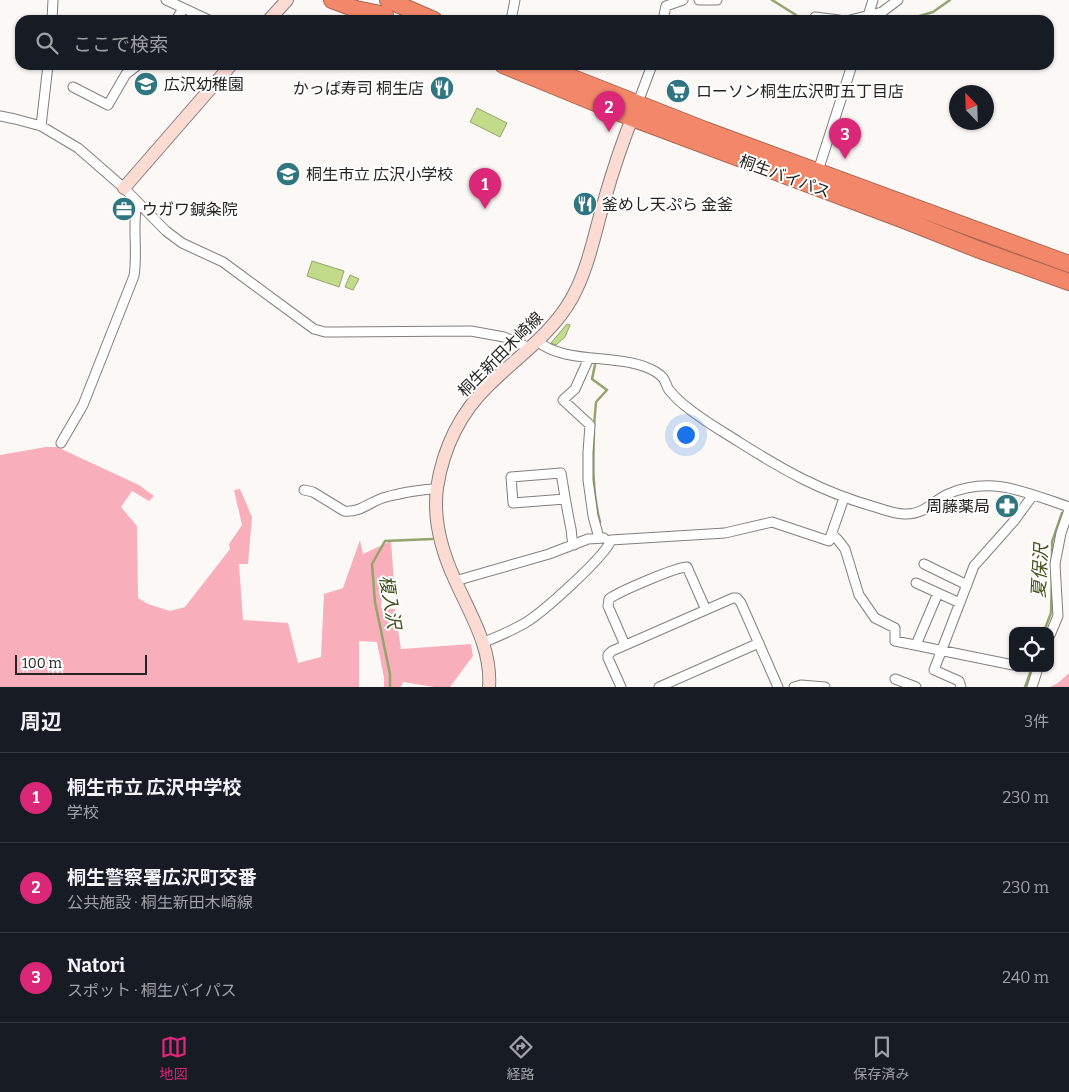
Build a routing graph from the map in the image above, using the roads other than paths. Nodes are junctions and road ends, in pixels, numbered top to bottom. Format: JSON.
{"nodes":[{"id":1,"x":53,"y":0,"type":"edge"},
{"id":2,"x":166,"y":0,"type":"edge"},
{"id":3,"x":287,"y":0,"type":"edge"},
{"id":4,"x":332,"y":0,"type":"edge"},
{"id":5,"x":354,"y":0,"type":"edge"},
{"id":6,"x":515,"y":0,"type":"edge"},
{"id":7,"x":683,"y":0,"type":"edge"},
{"id":8,"x":699,"y":0,"type":"edge"},
{"id":9,"x":717,"y":0,"type":"edge"},
{"id":10,"x":873,"y":0,"type":"edge"},
{"id":11,"x":898,"y":0,"type":"edge"},
{"id":12,"x":183,"y":9,"type":"junction"},
{"id":13,"x":390,"y":12,"type":"edge"},
{"id":14,"x":52,"y":15,"type":"edge"},
{"id":15,"x":179,"y":15,"type":"edge"},
{"id":16,"x":197,"y":15,"type":"edge"},
{"id":17,"x":274,"y":15,"type":"edge"},
{"id":18,"x":406,"y":15,"type":"edge"},
{"id":19,"x":512,"y":15,"type":"edge"},
{"id":20,"x":664,"y":15,"type":"edge"},
{"id":21,"x":868,"y":15,"type":"edge"},
{"id":22,"x":874,"y":15,"type":"edge"},
{"id":23,"x":47,"y":70,"type":"edge"},
{"id":24,"x":131,"y":70,"type":"edge"},
{"id":25,"x":226,"y":70,"type":"edge"},
{"id":26,"x":517,"y":70,"type":"edge"},
{"id":27,"x":550,"y":70,"type":"edge"},
{"id":28,"x":650,"y":70,"type":"edge"},
{"id":29,"x":850,"y":70,"type":"edge"},
{"id":30,"x":73,"y":87,"type":"dead end"},
{"id":31,"x":635,"y":111,"type":"junction"},
{"id":32,"x":0,"y":116,"type":"edge"},
{"id":33,"x":41,"y":126,"type":"junction"},
{"id":34,"x":816,"y":179,"type":"junction"},
{"id":35,"x":124,"y":188,"type":"junction"},
{"id":36,"x":137,"y":202,"type":"junction"},
{"id":37,"x":1069,"y":264,"type":"edge"},
{"id":38,"x":1069,"y":282,"type":"edge"},
{"id":39,"x":533,"y":345,"type":"junction"},
{"id":40,"x":589,"y":358,"type":"junction"},
{"id":41,"x":61,"y":443,"type":"dead end"},
{"id":42,"x":437,"y":489,"type":"junction"},
{"id":43,"x":304,"y":490,"type":"dead end"},
{"id":44,"x":1033,"y":495,"type":"junction"},
{"id":45,"x":844,"y":498,"type":"junction"},
{"id":46,"x":565,"y":499,"type":"junction"},
{"id":47,"x":1069,"y":508,"type":"edge"},
{"id":48,"x":832,"y":534,"type":"junction"},
{"id":49,"x":600,"y":538,"type":"junction"},
{"id":50,"x":611,"y":540,"type":"junction"},
{"id":51,"x":574,"y":544,"type":"junction"},
{"id":52,"x":924,"y":564,"type":"dead end"},
{"id":53,"x":455,"y":581,"type":"junction"},
{"id":54,"x":916,"y":583,"type":"dead end"},
{"id":55,"x":967,"y":585,"type":"junction"},
{"id":56,"x":938,"y":593,"type":"junction"},
{"id":57,"x":960,"y":603,"type":"junction"},
{"id":58,"x":706,"y":610,"type":"junction"},
{"id":59,"x":1053,"y":627,"type":"edge"},
{"id":60,"x":482,"y":643,"type":"junction"},
{"id":61,"x":759,"y":643,"type":"junction"},
{"id":62,"x":625,"y":645,"type":"junction"},
{"id":63,"x":916,"y":645,"type":"junction"},
{"id":64,"x":942,"y":649,"type":"junction"},
{"id":65,"x":1009,"y":664,"type":"edge"},
{"id":66,"x":1035,"y":672,"type":"edge"},
{"id":67,"x":895,"y":679,"type":"dead end"},
{"id":68,"x":488,"y":687,"type":"edge"},
{"id":69,"x":621,"y":687,"type":"edge"},
{"id":70,"x":659,"y":687,"type":"edge"},
{"id":71,"x":778,"y":687,"type":"edge"},
{"id":72,"x":794,"y":687,"type":"edge"},
{"id":73,"x":825,"y":687,"type":"edge"},
{"id":74,"x":916,"y":687,"type":"edge"},
{"id":75,"x":961,"y":687,"type":"edge"},
{"id":76,"x":1032,"y":687,"type":"edge"}],
"edges":[{"from":1,"to":14,"type":"street"},
{"from":2,"to":12,"type":"street"},
{"from":3,"to":17,"type":"main road"},
{"from":4,"to":13,"type":"highway"},
{"from":5,"to":13,"type":"highway"},
{"from":6,"to":19,"type":"street"},
{"from":7,"to":20,"type":"street"},
{"from":8,"to":9,"type":"street"},
{"from":10,"to":21,"type":"street"},
{"from":11,"to":22,"type":"street"},
{"from":12,"to":15,"type":"street"},
{"from":12,"to":16,"type":"street"},
{"from":13,"to":18,"type":"highway"},
{"from":23,"to":33,"type":"street"},
{"from":24,"to":30,"type":"street"},
{"from":25,"to":35,"type":"main road"},
{"from":26,"to":31,"type":"highway","name":"桐生バイパス"},
{"from":27,"to":31,"type":"highway","name":"桐生バイパス"},
{"from":28,"to":31,"type":"street"},
{"from":29,"to":34,"type":"street"},
{"from":31,"to":34,"type":"highway","name":"桐生バイパス"},
{"from":31,"to":39,"type":"main road","name":"桐生新田木崎線"},
{"from":32,"to":33,"type":"street"},
{"from":33,"to":35,"type":"street"},
{"from":34,"to":37,"type":"highway","name":"桐生バイパス"},
{"from":34,"to":38,"type":"highway","name":"桐生バイパス"},
{"from":35,"to":36,"type":"street"},
{"from":36,"to":39,"type":"street"},
{"from":36,"to":41,"type":"street"},
{"from":39,"to":40,"type":"street"},
{"from":39,"to":42,"type":"main road","name":"桐生新田木崎線"},
{"from":40,"to":45,"type":"street"},
{"from":40,"to":49,"type":"street"},
{"from":42,"to":43,"type":"street"},
{"from":42,"to":53,"type":"main road","name":"桐生新田木崎線"},
{"from":44,"to":45,"type":"street"},
{"from":44,"to":47,"type":"street"},
{"from":44,"to":55,"type":"street"},
{"from":45,"to":48,"type":"street"},
{"from":46,"to":46,"type":"street"},
{"from":46,"to":51,"type":"street"},
{"from":47,"to":59,"type":"street"},
{"from":48,"to":50,"type":"street"},
{"from":48,"to":63,"type":"street"},
{"from":49,"to":50,"type":"street"},
{"from":49,"to":51,"type":"street"},
{"from":50,"to":60,"type":"street"},
{"from":51,"to":53,"type":"street"},
{"from":52,"to":55,"type":"street"},
{"from":53,"to":60,"type":"main road","name":"桐生新田木崎線"},
{"from":54,"to":56,"type":"street"},
{"from":55,"to":57,"type":"street"},
{"from":56,"to":57,"type":"street"},
{"from":56,"to":63,"type":"street"},
{"from":57,"to":64,"type":"street"},
{"from":58,"to":61,"type":"street"},
{"from":58,"to":62,"type":"street"},
{"from":58,"to":62,"type":"street"},
{"from":60,"to":68,"type":"main road","name":"桐生新田木崎線"},
{"from":61,"to":70,"type":"street"},
{"from":61,"to":71,"type":"street"},
{"from":62,"to":69,"type":"street"},
{"from":63,"to":64,"type":"street"},
{"from":64,"to":65,"type":"street"},
{"from":64,"to":75,"type":"street"},
{"from":66,"to":76,"type":"street"},
{"from":67,"to":74,"type":"street"},
{"from":72,"to":73,"type":"street"}]}
